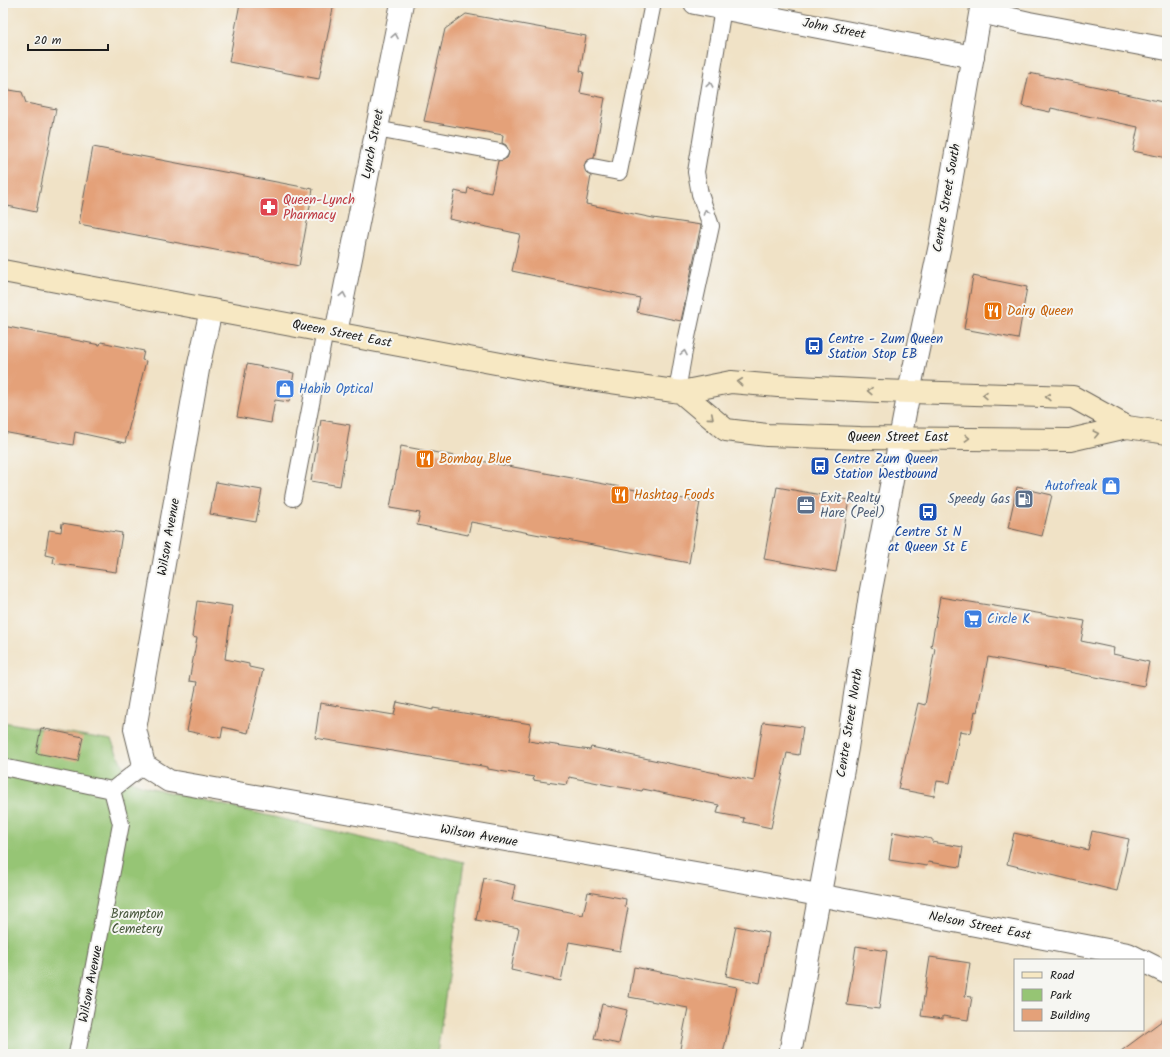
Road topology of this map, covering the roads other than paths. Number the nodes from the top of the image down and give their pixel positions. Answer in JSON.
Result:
{"nodes":[{"id":1,"x":402,"y":3,"type":"edge"},
{"id":2,"x":653,"y":3,"type":"edge"},
{"id":3,"x":695,"y":3,"type":"edge"},
{"id":4,"x":982,"y":7,"type":"edge"},
{"id":5,"x":723,"y":8,"type":"junction"},
{"id":6,"x":1167,"y":49,"type":"edge"},
{"id":7,"x":973,"y":57,"type":"junction"},
{"id":8,"x":376,"y":129,"type":"junction"},
{"id":9,"x":500,"y":152,"type":"dead end"},
{"id":10,"x":593,"y":167,"type":"dead end"},
{"id":11,"x":3,"y":271,"type":"edge"},
{"id":12,"x":211,"y":310,"type":"junction"},
{"id":13,"x":330,"y":332,"type":"junction"},
{"id":14,"x":679,"y":392,"type":"junction"},
{"id":15,"x":909,"y":392,"type":"junction"},
{"id":16,"x":1127,"y":427,"type":"junction"},
{"id":17,"x":1167,"y":433,"type":"edge"},
{"id":18,"x":900,"y":438,"type":"junction"},
{"id":19,"x":293,"y":498,"type":"dead end"},
{"id":20,"x":144,"y":764,"type":"junction"},
{"id":21,"x":3,"y":767,"type":"edge"},
{"id":22,"x":112,"y":790,"type":"junction"},
{"id":23,"x":819,"y":896,"type":"junction"},
{"id":24,"x":1138,"y":959,"type":"edge"},
{"id":25,"x":1144,"y":962,"type":"edge"},
{"id":26,"x":1167,"y":973,"type":"edge"},
{"id":27,"x":77,"y":1054,"type":"edge"},
{"id":28,"x":790,"y":1054,"type":"edge"}],
"edges":[{"from":8,"to":1,"type":"street","name":"Lynch Street","one_way":true},
{"from":2,"to":10,"type":"lane"},
{"from":3,"to":5,"type":"street","name":"John Street"},
{"from":4,"to":6,"type":"street"},
{"from":4,"to":7,"type":"street","name":"Centre Street South"},
{"from":5,"to":7,"type":"street","name":"John Street"},
{"from":14,"to":5,"type":"lane","one_way":true},
{"from":7,"to":15,"type":"street","name":"Centre Street South"},
{"from":8,"to":9,"type":"lane"},
{"from":13,"to":8,"type":"street","name":"Lynch Street","one_way":true},
{"from":11,"to":12,"type":"main road","name":"Queen Street East"},
{"from":12,"to":13,"type":"main road","name":"Queen Street East"},
{"from":12,"to":20,"type":"street","name":"Wilson Avenue"},
{"from":13,"to":14,"type":"main road","name":"Queen Street East"},
{"from":13,"to":19,"type":"lane"},
{"from":15,"to":14,"type":"main road","name":"Queen Street East","one_way":true},
{"from":14,"to":18,"type":"main road","name":"Queen Street East","one_way":true},
{"from":16,"to":15,"type":"main road","name":"Queen Street East","one_way":true},
{"from":15,"to":18,"type":"street","name":"Centre Street North"},
{"from":16,"to":17,"type":"main road","name":"Queen Street East"},
{"from":18,"to":16,"type":"main road","name":"Queen Street East","one_way":true},
{"from":18,"to":23,"type":"street","name":"Centre Street North"},
{"from":20,"to":22,"type":"lane"},
{"from":20,"to":23,"type":"street","name":"Wilson Avenue"},
{"from":21,"to":22,"type":"lane"},
{"from":22,"to":27,"type":"lane","name":"Wilson Avenue"},
{"from":23,"to":24,"type":"street","name":"Nelson Street East"},
{"from":23,"to":28,"type":"street","name":"Centre Street North"},
{"from":25,"to":26,"type":"street","name":"Nelson Street East"}]}
